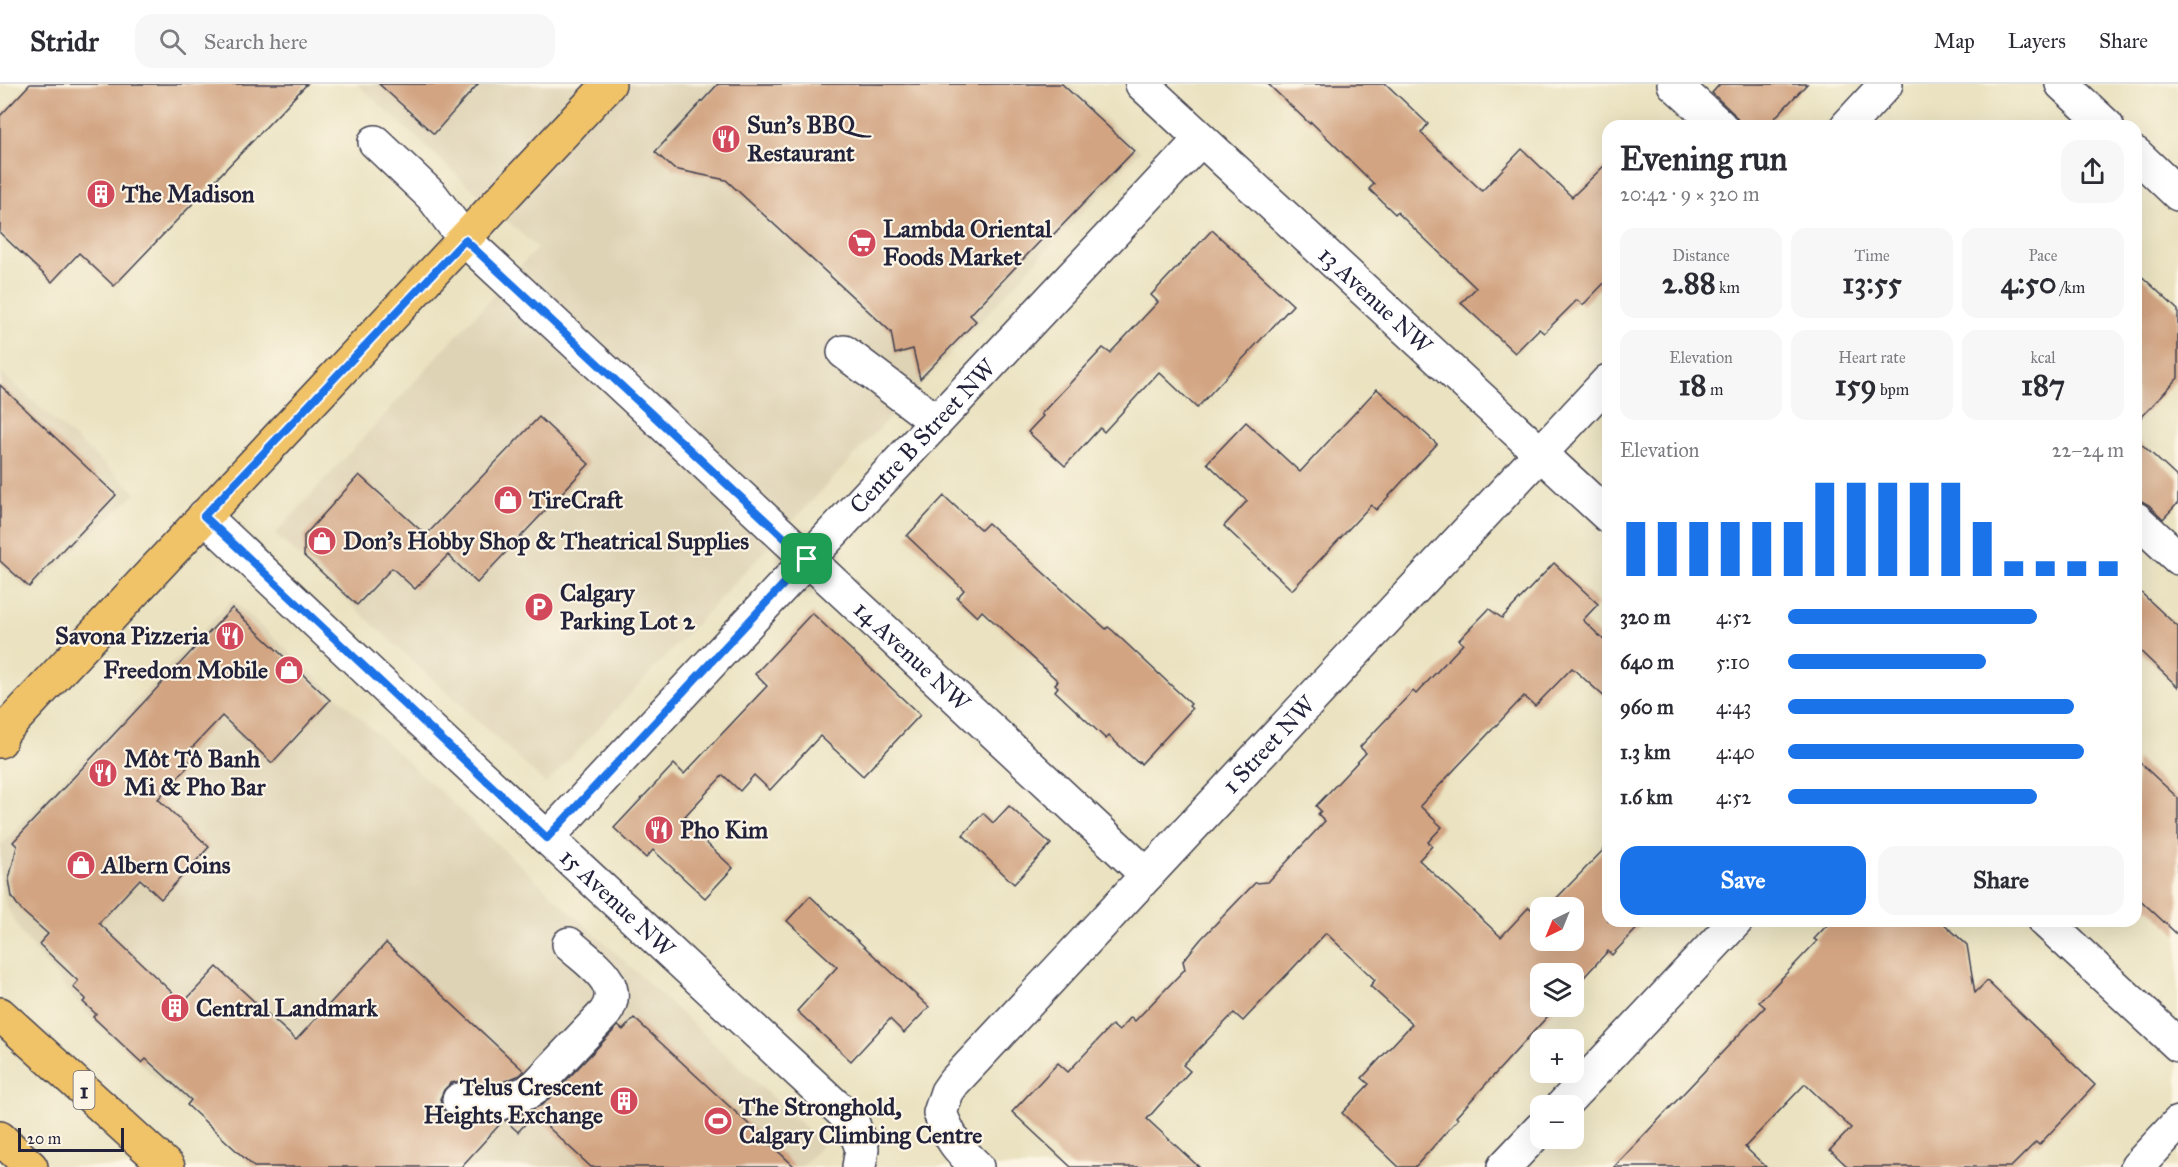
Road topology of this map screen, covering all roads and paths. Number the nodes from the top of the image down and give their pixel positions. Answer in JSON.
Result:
{"nodes":[{"id":1,"x":609,"y":84,"type":"edge"},
{"id":2,"x":1142,"y":84,"type":"edge"},
{"id":3,"x":1674,"y":84,"type":"edge"},
{"id":4,"x":1886,"y":84,"type":"edge"},
{"id":5,"x":2062,"y":84,"type":"edge"},
{"id":6,"x":1713,"y":120,"type":"edge"},
{"id":7,"x":1853,"y":120,"type":"edge"},
{"id":8,"x":2101,"y":120,"type":"edge"},
{"id":9,"x":1201,"y":138,"type":"junction"},
{"id":10,"x":375,"y":142,"type":"dead end"},
{"id":11,"x":2142,"y":160,"type":"edge"},
{"id":12,"x":2178,"y":194,"type":"edge"},
{"id":13,"x":465,"y":240,"type":"junction"},
{"id":14,"x":844,"y":352,"type":"dead end"},
{"id":15,"x":1602,"y":387,"type":"edge"},
{"id":16,"x":936,"y":421,"type":"junction"},
{"id":17,"x":1540,"y":453,"type":"junction"},
{"id":18,"x":1602,"y":510,"type":"edge"},
{"id":19,"x":204,"y":516,"type":"junction"},
{"id":20,"x":2142,"y":525,"type":"edge"},
{"id":21,"x":2178,"y":558,"type":"edge"},
{"id":22,"x":807,"y":559,"type":"junction"},
{"id":23,"x":1,"y":735,"type":"edge"},
{"id":24,"x":547,"y":838,"type":"junction"},
{"id":25,"x":1147,"y":875,"type":"junction"},
{"id":26,"x":1730,"y":927,"type":"edge"},
{"id":27,"x":2051,"y":927,"type":"edge"},
{"id":28,"x":569,"y":944,"type":"dead end"},
{"id":29,"x":0,"y":1014,"type":"edge"},
{"id":30,"x":2178,"y":1045,"type":"edge"},
{"id":31,"x":1572,"y":1095,"type":"edge"},
{"id":32,"x":459,"y":1100,"type":"dead end"},
{"id":33,"x":2178,"y":1123,"type":"edge"},
{"id":34,"x":0,"y":1138,"type":"edge"},
{"id":35,"x":1530,"y":1140,"type":"edge"},
{"id":36,"x":861,"y":1158,"type":"edge"},
{"id":37,"x":31,"y":1167,"type":"edge"},
{"id":38,"x":168,"y":1167,"type":"edge"},
{"id":39,"x":977,"y":1167,"type":"edge"},
{"id":40,"x":1504,"y":1167,"type":"edge"},
{"id":41,"x":2137,"y":1167,"type":"edge"}],
"edges":[{"from":1,"to":13,"type":"main road"},
{"from":2,"to":9,"type":"street","name":"13 Avenue NW"},
{"from":3,"to":6,"type":"street"},
{"from":4,"to":7,"type":"street"},
{"from":5,"to":8,"type":"street"},
{"from":9,"to":16,"type":"street","name":"Centre B Street NW"},
{"from":9,"to":17,"type":"street","name":"13 Avenue NW"},
{"from":10,"to":13,"type":"street","name":"14 Avenue NW"},
{"from":11,"to":12,"type":"street"},
{"from":13,"to":19,"type":"main road"},
{"from":13,"to":22,"type":"street","name":"14 Avenue NW"},
{"from":14,"to":16,"type":"street"},
{"from":15,"to":17,"type":"street","name":"1 Street NW"},
{"from":16,"to":22,"type":"street","name":"Centre B Street NW"},
{"from":17,"to":18,"type":"street","name":"13 Avenue NW"},
{"from":17,"to":25,"type":"street","name":"1 Street NW"},
{"from":19,"to":23,"type":"main road"},
{"from":19,"to":24,"type":"street","name":"15 Avenue NW"},
{"from":20,"to":21,"type":"street"},
{"from":22,"to":24,"type":"street","name":"Centre B Street NW"},
{"from":22,"to":25,"type":"street","name":"14 Avenue NW"},
{"from":24,"to":36,"type":"street","name":"15 Avenue NW"},
{"from":25,"to":39,"type":"street","name":"1 Street NW"},
{"from":26,"to":31,"type":"street"},
{"from":27,"to":30,"type":"street"},
{"from":28,"to":32,"type":"street"},
{"from":29,"to":38,"type":"main road","number":"1"},
{"from":33,"to":41,"type":"street"},
{"from":34,"to":37,"type":"main road"},
{"from":35,"to":40,"type":"street"}]}
